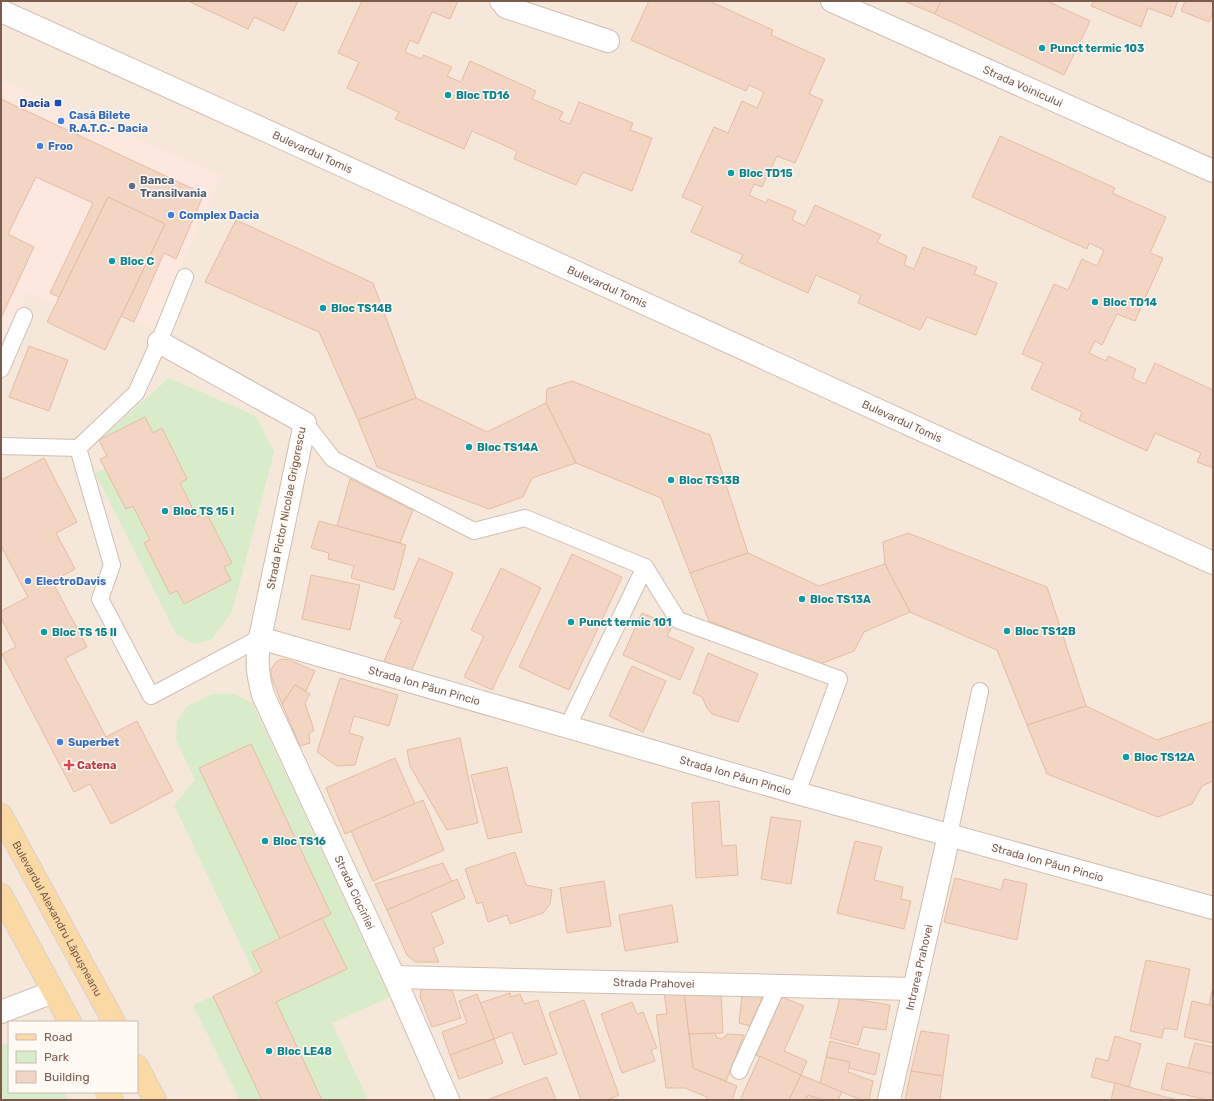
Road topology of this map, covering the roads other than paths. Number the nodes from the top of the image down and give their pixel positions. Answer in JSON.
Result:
{"nodes":[{"id":1,"x":501,"y":1,"type":"edge"},
{"id":2,"x":832,"y":1,"type":"edge"},
{"id":3,"x":866,"y":8,"type":"edge"},
{"id":4,"x":1,"y":11,"type":"edge"},
{"id":5,"x":608,"y":41,"type":"dead end"},
{"id":6,"x":1213,"y":171,"type":"edge"},
{"id":7,"x":184,"y":276,"type":"dead end"},
{"id":8,"x":24,"y":316,"type":"dead end"},
{"id":9,"x":159,"y":342,"type":"junction"},
{"id":10,"x":1,"y":368,"type":"edge"},
{"id":11,"x":305,"y":422,"type":"junction"},
{"id":12,"x":1,"y":446,"type":"edge"},
{"id":13,"x":78,"y":448,"type":"junction"},
{"id":14,"x":1213,"y":563,"type":"edge"},
{"id":15,"x":645,"y":567,"type":"junction"},
{"id":16,"x":260,"y":638,"type":"junction"},
{"id":17,"x":980,"y":691,"type":"dead end"},
{"id":18,"x":568,"y":726,"type":"junction"},
{"id":19,"x":797,"y":793,"type":"junction"},
{"id":20,"x":1,"y":815,"type":"edge"},
{"id":21,"x":949,"y":835,"type":"junction"},
{"id":22,"x":1,"y":895,"type":"edge"},
{"id":23,"x":1213,"y":908,"type":"edge"},
{"id":24,"x":394,"y":977,"type":"junction"},
{"id":25,"x":778,"y":985,"type":"junction"},
{"id":26,"x":914,"y":988,"type":"junction"},
{"id":27,"x":53,"y":992,"type":"junction"},
{"id":28,"x":1,"y":1012,"type":"edge"},
{"id":29,"x":69,"y":1021,"type":"edge"},
{"id":30,"x":113,"y":1021,"type":"edge"},
{"id":31,"x":138,"y":1068,"type":"edge"},
{"id":32,"x":739,"y":1070,"type":"dead end"},
{"id":33,"x":155,"y":1100,"type":"edge"},
{"id":34,"x":448,"y":1100,"type":"edge"},
{"id":35,"x":889,"y":1100,"type":"edge"}],
"edges":[{"from":1,"to":5,"type":"street"},
{"from":2,"to":3,"type":"street","name":"Strada Voinicului"},
{"from":3,"to":6,"type":"street","name":"Strada Voinicului"},
{"from":4,"to":14,"type":"street","name":"Bulevardul Tomis"},
{"from":7,"to":9,"type":"lane"},
{"from":8,"to":10,"type":"lane"},
{"from":9,"to":11,"type":"street","name":"Strada Pictor Nicolae Grigorescu"},
{"from":9,"to":13,"type":"lane"},
{"from":11,"to":15,"type":"lane"},
{"from":11,"to":16,"type":"street","name":"Strada Pictor Nicolae Grigorescu"},
{"from":12,"to":13,"type":"lane"},
{"from":13,"to":16,"type":"lane"},
{"from":15,"to":18,"type":"lane"},
{"from":15,"to":19,"type":"lane"},
{"from":16,"to":18,"type":"street","name":"Strada Ion Păun Pincio"},
{"from":16,"to":24,"type":"street","name":"Strada Ciocîrliei"},
{"from":17,"to":21,"type":"lane"},
{"from":18,"to":19,"type":"street","name":"Strada Ion Păun Pincio"},
{"from":19,"to":21,"type":"street","name":"Strada Ion Păun Pincio"},
{"from":20,"to":30,"type":"main road","name":"Bulevardul Alexandru Lăpușneanu"},
{"from":21,"to":23,"type":"street","name":"Strada Ion Păun Pincio"},
{"from":21,"to":26,"type":"street","name":"Intrarea Prahovei"},
{"from":22,"to":27,"type":"main road"},
{"from":24,"to":25,"type":"street","name":"Strada Prahovei"},
{"from":24,"to":34,"type":"street","name":"Strada Ciocîrliei"},
{"from":25,"to":26,"type":"street","name":"Strada Prahovei"},
{"from":25,"to":32,"type":"lane"},
{"from":26,"to":35,"type":"street","name":"Intrarea Prahovei"},
{"from":27,"to":28,"type":"street"},
{"from":27,"to":29,"type":"main road"},
{"from":31,"to":33,"type":"main road"}]}
